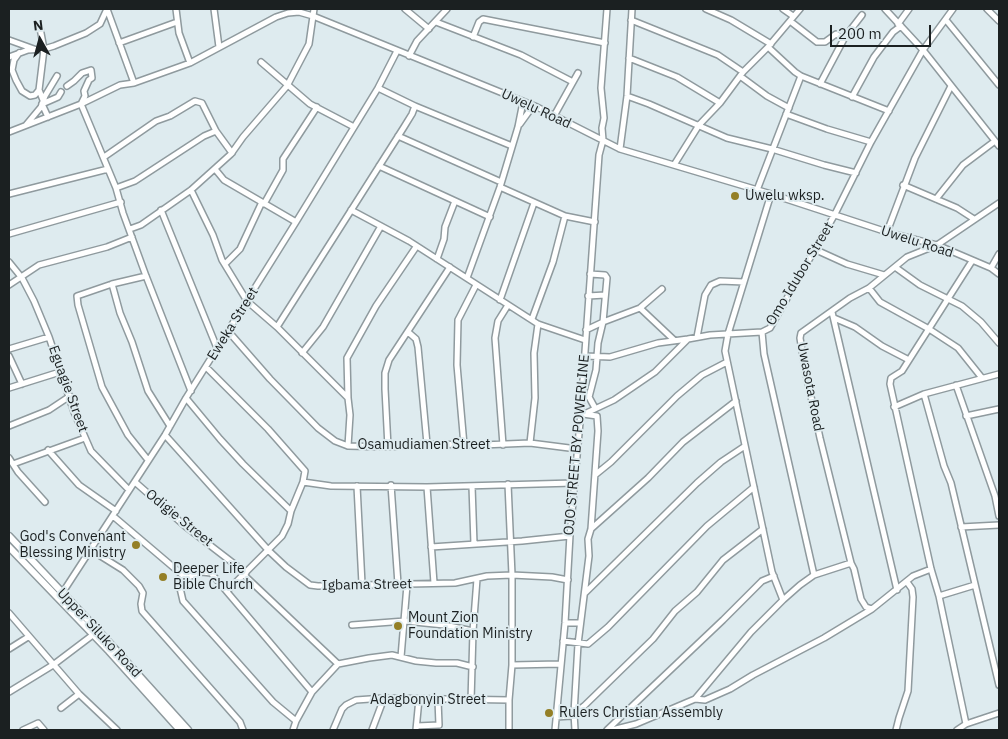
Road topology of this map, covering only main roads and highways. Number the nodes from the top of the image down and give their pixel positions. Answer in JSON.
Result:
{"nodes":[{"id":1,"x":9,"y":536,"type":"edge"},
{"id":2,"x":9,"y":547,"type":"edge"},
{"id":3,"x":60,"y":596,"type":"junction"},
{"id":4,"x":180,"y":730,"type":"edge"},
{"id":5,"x":188,"y":730,"type":"edge"}],
"edges":[{"from":1,"to":3,"type":"main road","name":"Upper Siluko Road"},
{"from":2,"to":3,"type":"main road","name":"Upper Siluko Road"},
{"from":3,"to":4,"type":"main road","name":"Upper Siluko Road"},
{"from":3,"to":5,"type":"main road","name":"Upper Siluko Road"}]}
